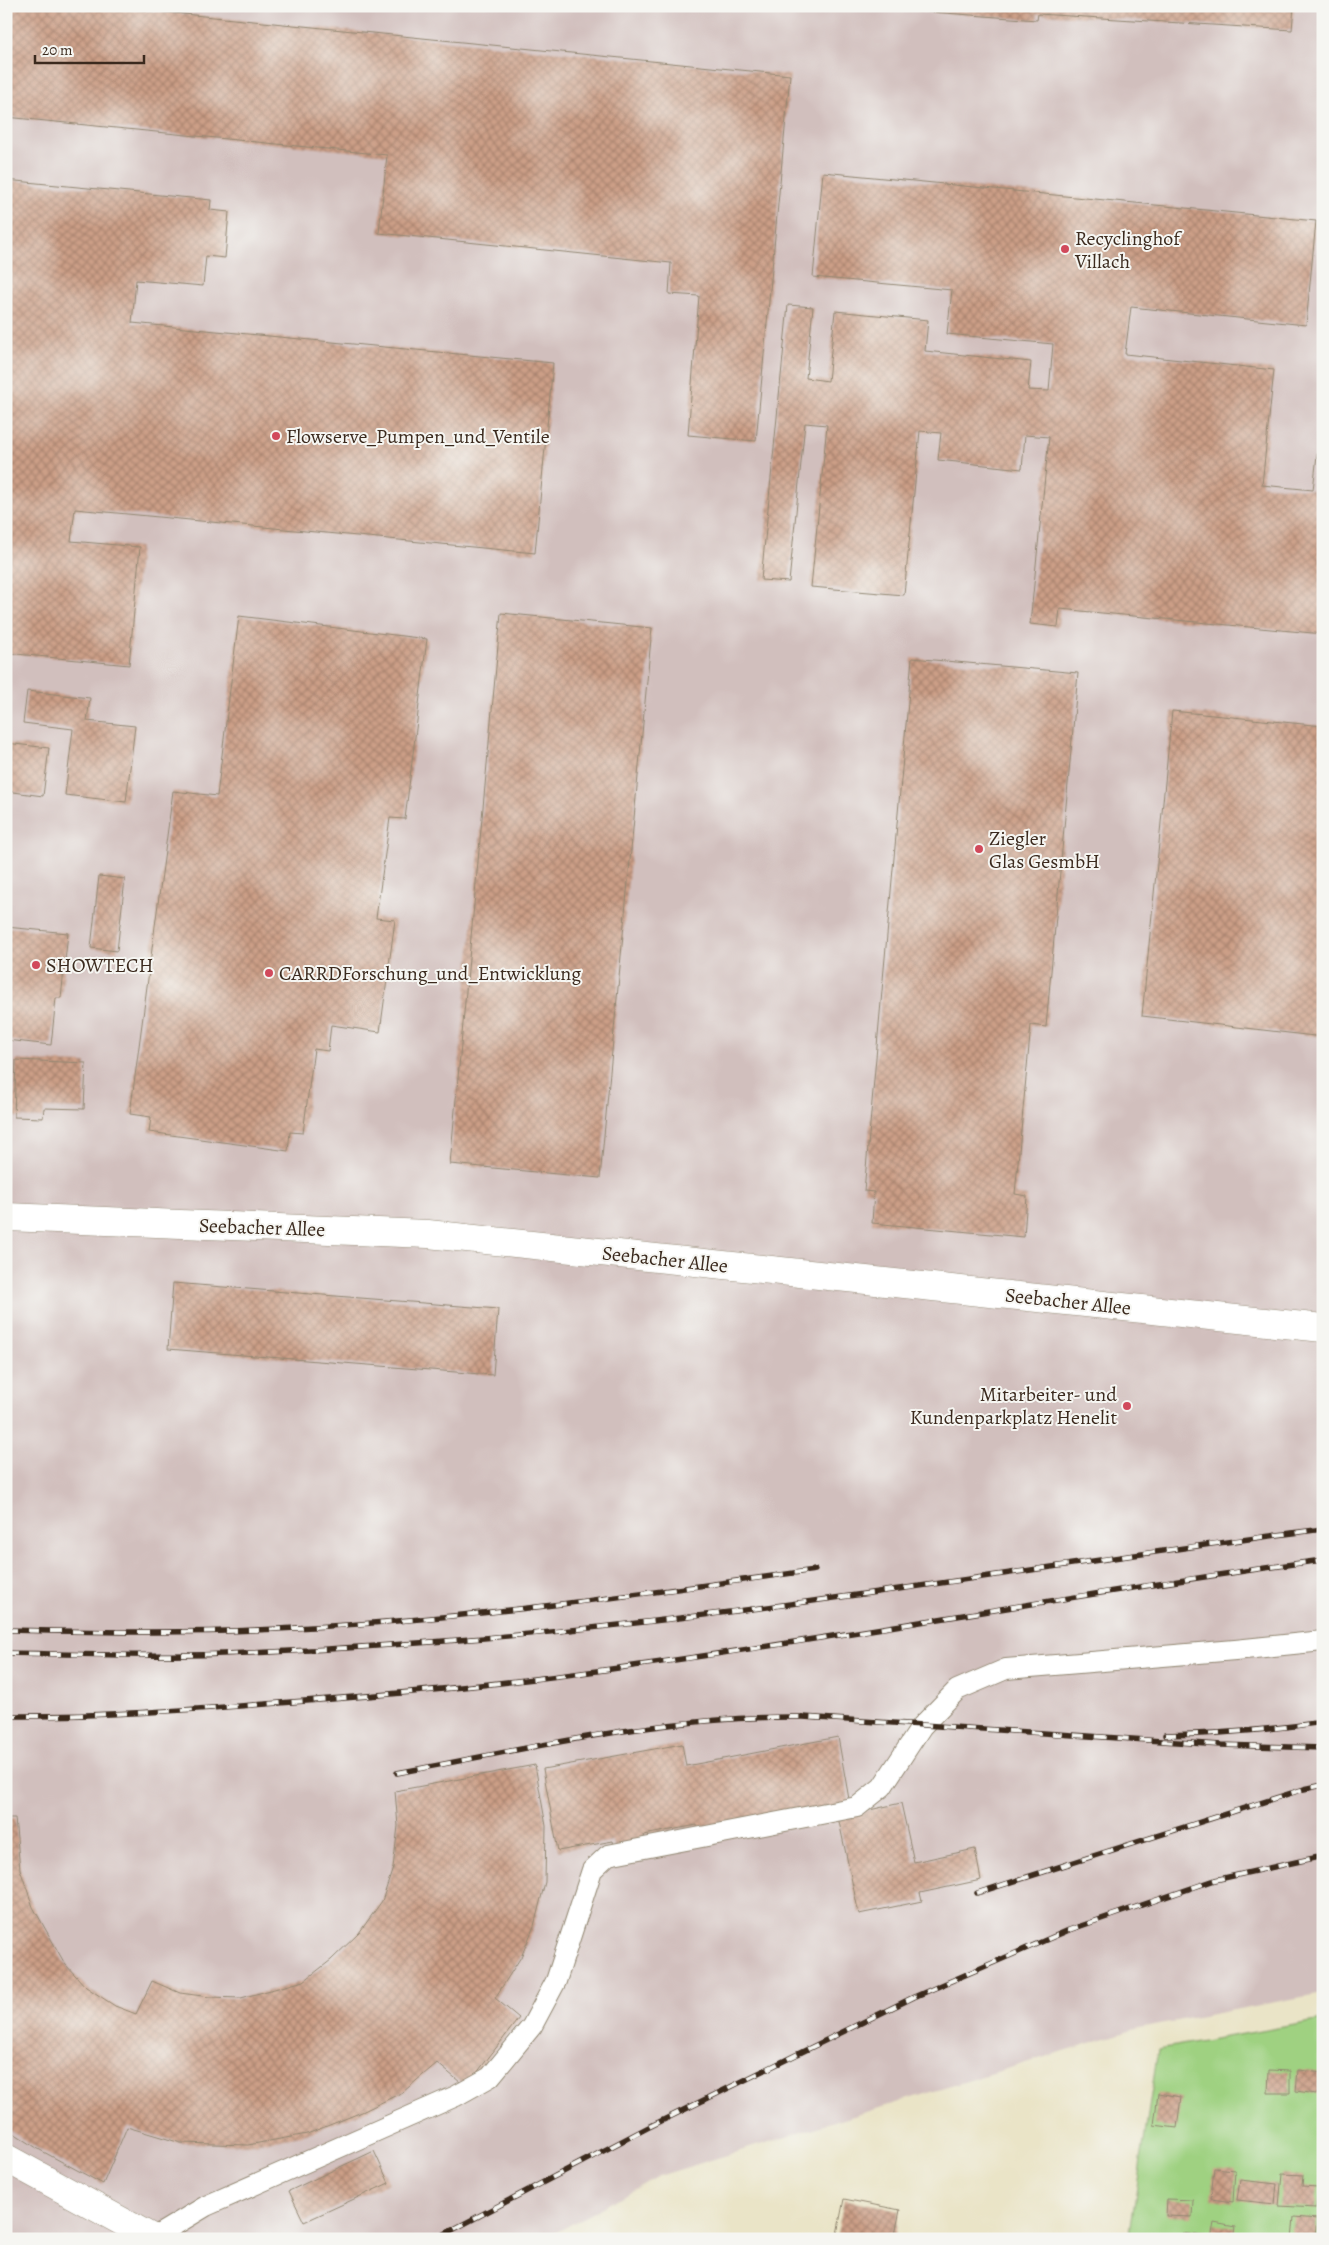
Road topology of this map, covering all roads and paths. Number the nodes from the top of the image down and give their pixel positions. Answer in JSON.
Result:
{"nodes":[{"id":1,"x":6,"y":1217,"type":"edge"},
{"id":2,"x":1323,"y":1328,"type":"edge"},
{"id":3,"x":1323,"y":1641,"type":"edge"},
{"id":4,"x":6,"y":2158,"type":"edge"},
{"id":5,"x":154,"y":2238,"type":"edge"}],
"edges":[{"from":1,"to":2,"type":"street","name":"Seebacher Allee"},
{"from":3,"to":5,"type":"lane"},
{"from":4,"to":5,"type":"street"}]}
